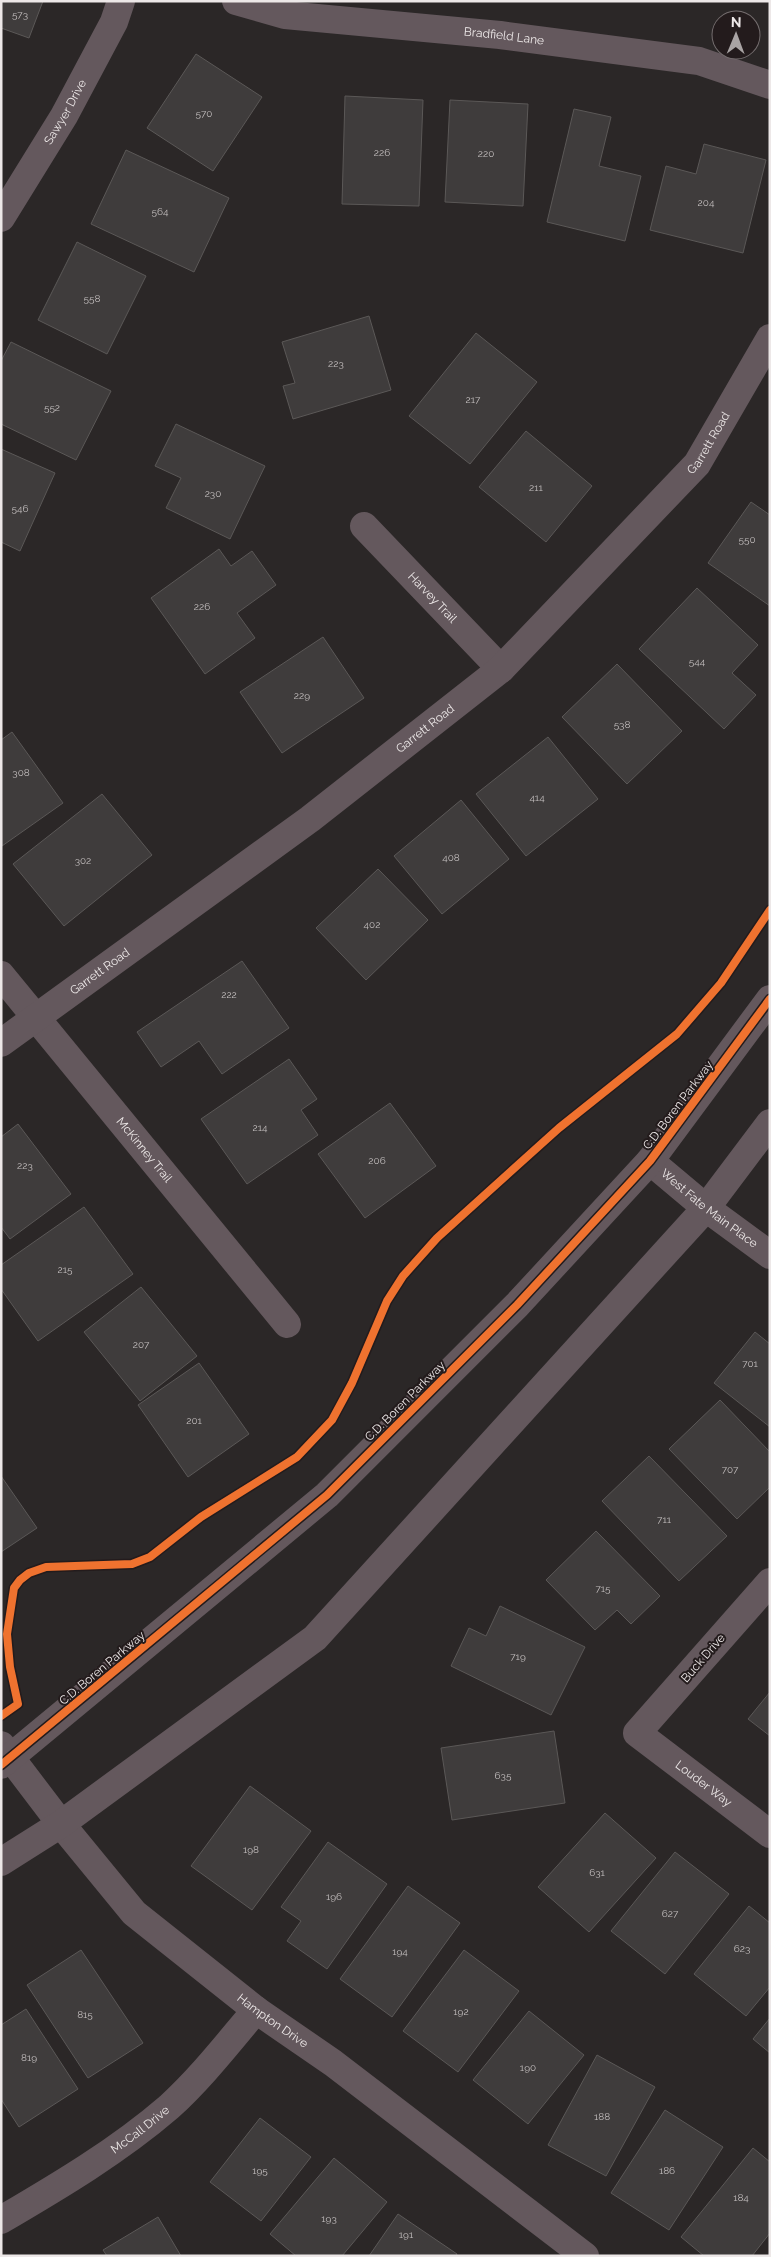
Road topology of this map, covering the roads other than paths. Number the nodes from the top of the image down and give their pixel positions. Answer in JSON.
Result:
{"nodes":[{"id":1,"x":121,"y":1,"type":"edge"},
{"id":2,"x":236,"y":1,"type":"edge"},
{"id":3,"x":770,"y":85,"type":"edge"},
{"id":4,"x":1,"y":218,"type":"edge"},
{"id":5,"x":770,"y":338,"type":"edge"},
{"id":6,"x":364,"y":526,"type":"dead end"},
{"id":7,"x":501,"y":668,"type":"junction"},
{"id":8,"x":1,"y":975,"type":"edge"},
{"id":9,"x":770,"y":999,"type":"edge"},
{"id":10,"x":35,"y":1016,"type":"junction"},
{"id":11,"x":1,"y":1043,"type":"edge"},
{"id":12,"x":770,"y":1123,"type":"edge"},
{"id":13,"x":650,"y":1161,"type":"junction"},
{"id":14,"x":706,"y":1208,"type":"junction"},
{"id":15,"x":770,"y":1256,"type":"edge"},
{"id":16,"x":287,"y":1324,"type":"dead end"},
{"id":17,"x":770,"y":1582,"type":"edge"},
{"id":18,"x":637,"y":1733,"type":"joint"},
{"id":19,"x":5,"y":1756,"type":"edge"},
{"id":20,"x":61,"y":1824,"type":"junction"},
{"id":21,"x":770,"y":1834,"type":"edge"},
{"id":22,"x":1,"y":1862,"type":"edge"},
{"id":23,"x":256,"y":2010,"type":"junction"},
{"id":24,"x":1,"y":2220,"type":"edge"},
{"id":25,"x":585,"y":2256,"type":"edge"}],
"edges":[{"from":1,"to":4,"type":"street","name":"Sawyer Drive"},
{"from":2,"to":3,"type":"street","name":"Bradfield Lane"},
{"from":5,"to":7,"type":"street","name":"Garrett Road"},
{"from":6,"to":7,"type":"street","name":"Harvey Trail"},
{"from":7,"to":10,"type":"street","name":"Garrett Road"},
{"from":8,"to":10,"type":"street","name":"McKinney Trail"},
{"from":9,"to":13,"type":"street","name":"C.D. Boren Parkway"},
{"from":10,"to":11,"type":"street","name":"Garrett Road"},
{"from":10,"to":16,"type":"street","name":"McKinney Trail"},
{"from":12,"to":14,"type":"street"},
{"from":13,"to":14,"type":"street","name":"West Fate Main Place"},
{"from":13,"to":19,"type":"street","name":"C.D. Boren Parkway"},
{"from":14,"to":15,"type":"street","name":"West Fate Main Place"},
{"from":14,"to":20,"type":"street"},
{"from":17,"to":18,"type":"street","name":"Buck Drive"},
{"from":18,"to":21,"type":"street","name":"Louder Way"},
{"from":19,"to":20,"type":"street","name":"Hampton Drive"},
{"from":20,"to":22,"type":"street"},
{"from":20,"to":23,"type":"street","name":"Hampton Drive"},
{"from":23,"to":24,"type":"street","name":"McCall Drive"},
{"from":23,"to":25,"type":"street","name":"Hampton Drive"}]}
